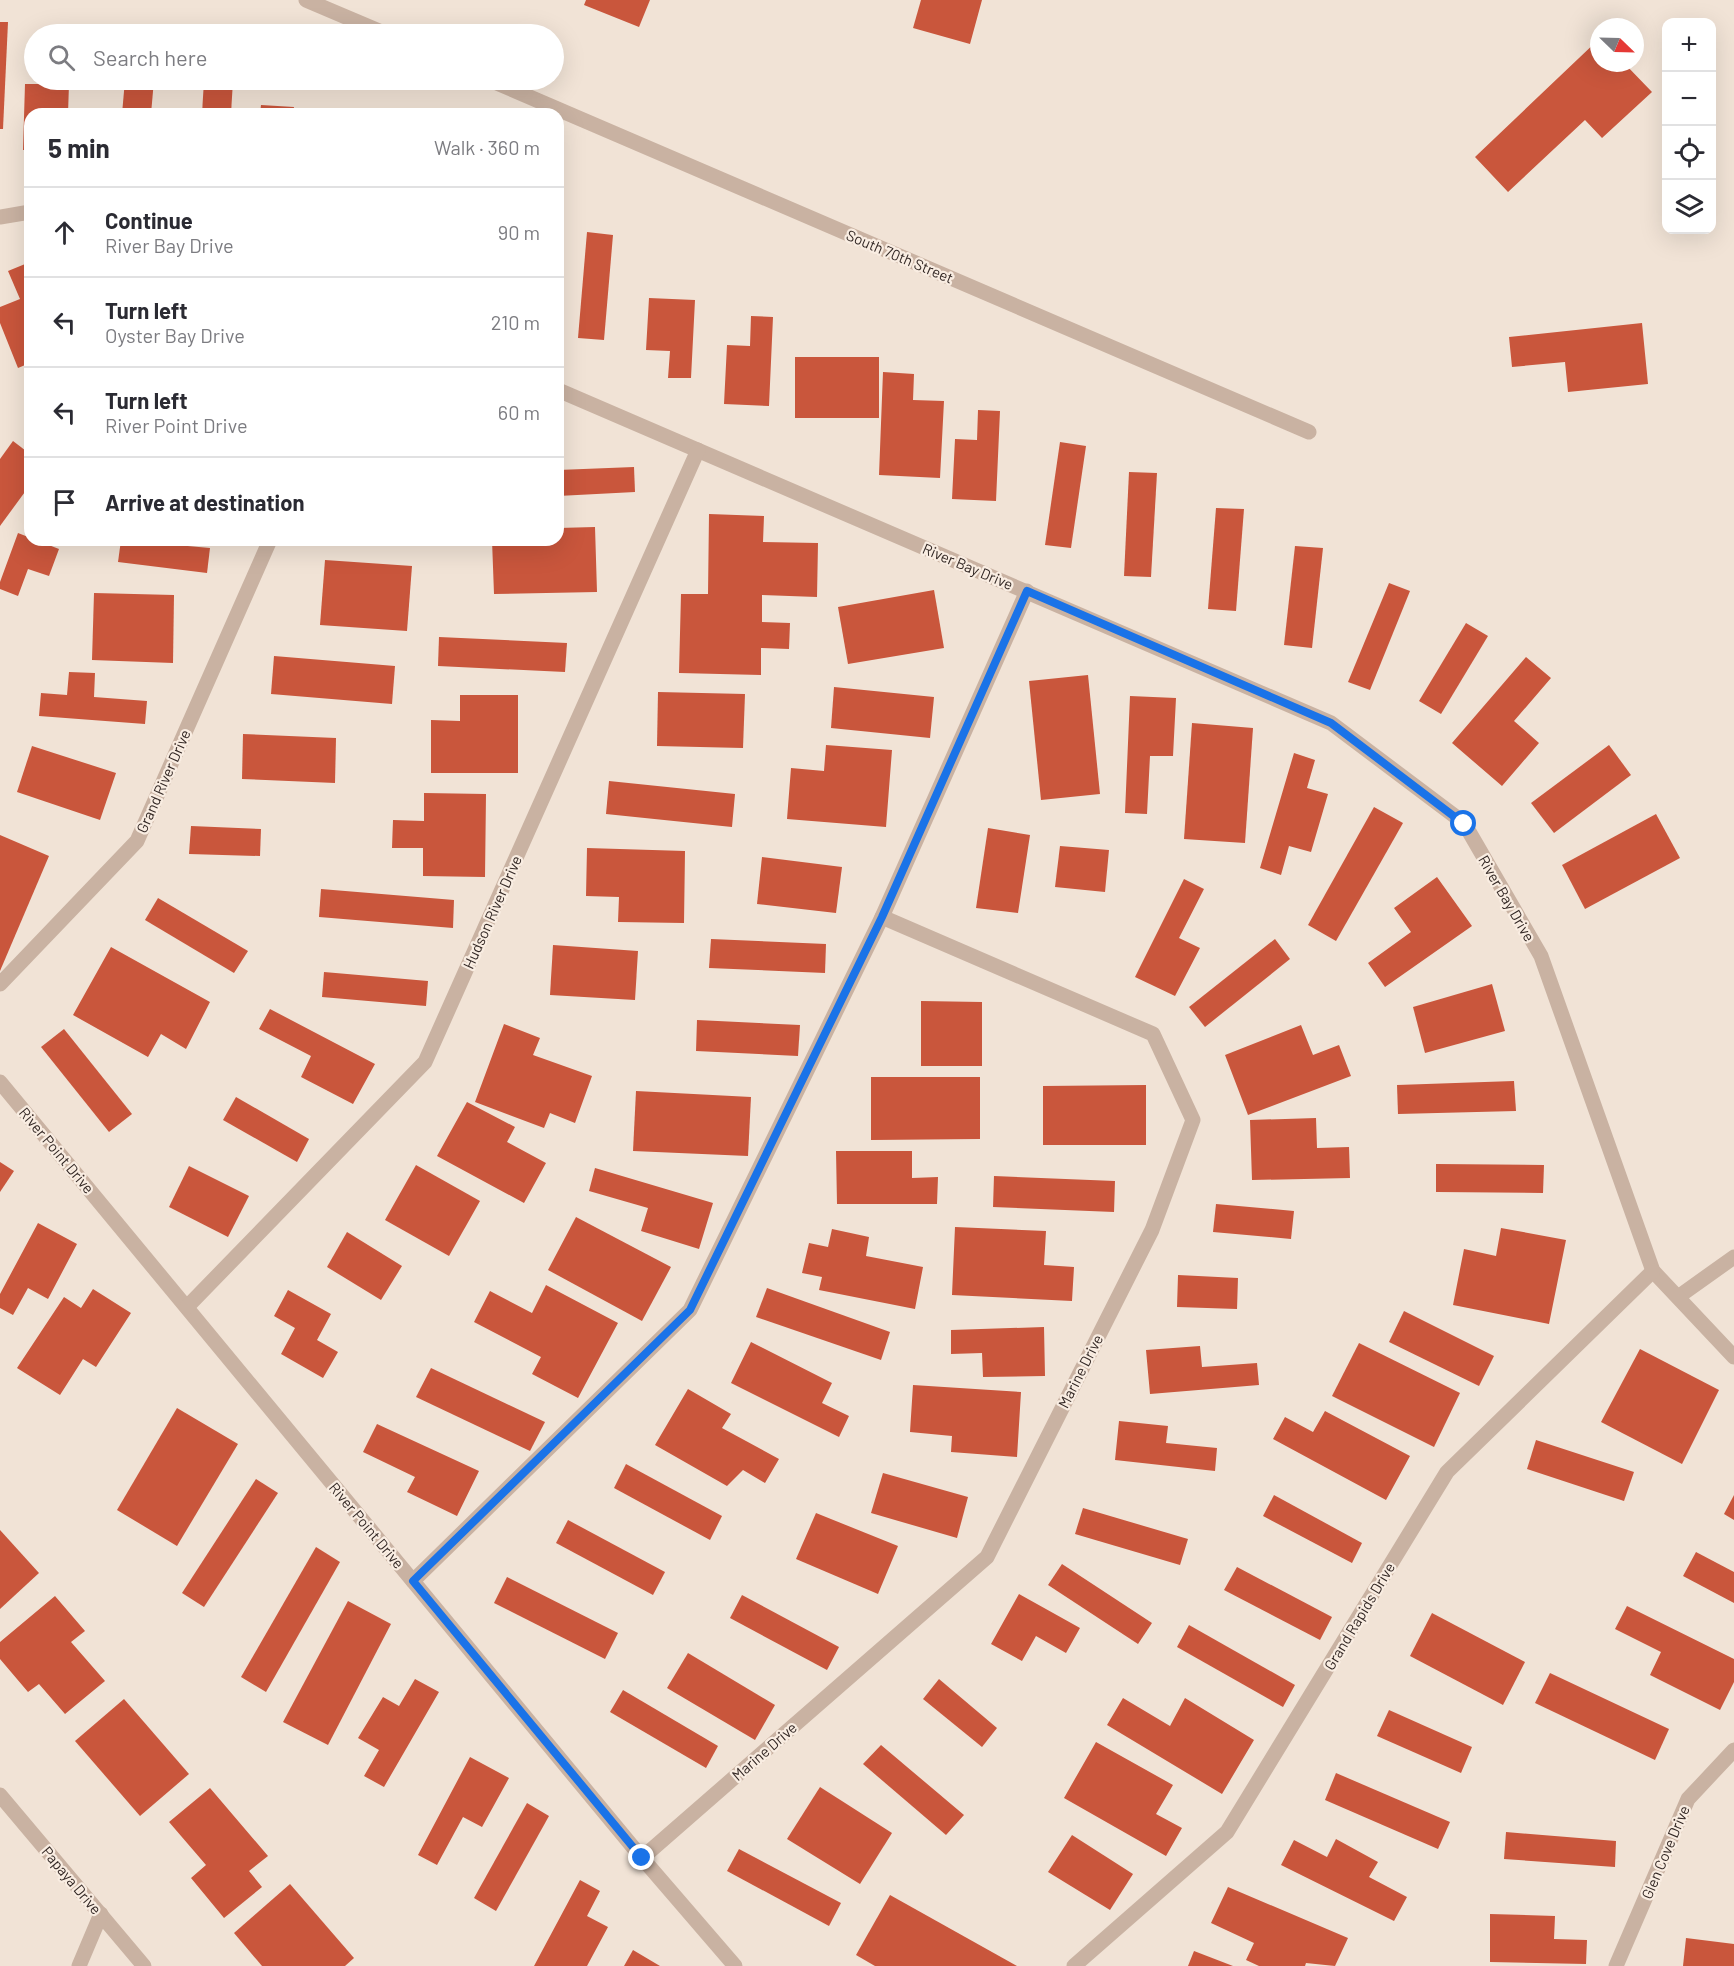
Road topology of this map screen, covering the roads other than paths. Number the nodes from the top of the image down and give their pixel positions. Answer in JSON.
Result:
{"nodes":[{"id":1,"x":306,"y":0,"type":"edge"},
{"id":2,"x":362,"y":24,"type":"edge"},
{"id":3,"x":513,"y":90,"type":"edge"},
{"id":4,"x":555,"y":108,"type":"edge"},
{"id":5,"x":564,"y":112,"type":"edge"},
{"id":6,"x":24,"y":213,"type":"edge"},
{"id":7,"x":0,"y":217,"type":"edge"},
{"id":8,"x":564,"y":393,"type":"edge"},
{"id":9,"x":1309,"y":432,"type":"dead end"},
{"id":10,"x":698,"y":450,"type":"junction"},
{"id":11,"x":267,"y":546,"type":"edge"},
{"id":12,"x":1027,"y":591,"type":"junction"},
{"id":13,"x":882,"y":917,"type":"junction"},
{"id":14,"x":0,"y":984,"type":"edge"},
{"id":15,"x":0,"y":1082,"type":"edge"},
{"id":16,"x":1734,"y":1257,"type":"edge"},
{"id":17,"x":1653,"y":1271,"type":"junction"},
{"id":18,"x":1678,"y":1297,"type":"junction"},
{"id":19,"x":187,"y":1307,"type":"junction"},
{"id":20,"x":1734,"y":1357,"type":"edge"},
{"id":21,"x":413,"y":1581,"type":"junction"},
{"id":22,"x":1734,"y":1750,"type":"edge"},
{"id":23,"x":0,"y":1795,"type":"edge"},
{"id":24,"x":642,"y":1858,"type":"junction"},
{"id":25,"x":101,"y":1914,"type":"junction"},
{"id":26,"x":79,"y":1966,"type":"edge"},
{"id":27,"x":144,"y":1966,"type":"edge"},
{"id":28,"x":735,"y":1966,"type":"edge"},
{"id":29,"x":1074,"y":1966,"type":"edge"},
{"id":30,"x":1616,"y":1966,"type":"edge"}],
"edges":[{"from":1,"to":2,"type":"street"},
{"from":3,"to":4,"type":"street","name":"South 70th Street"},
{"from":5,"to":9,"type":"street","name":"South 70th Street"},
{"from":6,"to":7,"type":"street"},
{"from":8,"to":10,"type":"street","name":"River Bay Drive"},
{"from":10,"to":12,"type":"street","name":"River Bay Drive"},
{"from":10,"to":19,"type":"street","name":"Hudson River Drive"},
{"from":11,"to":14,"type":"street","name":"Grand River Drive"},
{"from":12,"to":13,"type":"street"},
{"from":12,"to":17,"type":"street","name":"River Bay Drive"},
{"from":13,"to":21,"type":"street"},
{"from":13,"to":24,"type":"street","name":"Marine Drive"},
{"from":15,"to":19,"type":"street","name":"River Point Drive"},
{"from":16,"to":18,"type":"street"},
{"from":17,"to":18,"type":"street","name":"River Bay Drive"},
{"from":17,"to":29,"type":"street","name":"Grand Rapids Drive"},
{"from":18,"to":20,"type":"street","name":"River Bay Drive"},
{"from":19,"to":21,"type":"street","name":"River Point Drive"},
{"from":21,"to":24,"type":"street","name":"River Point Drive"},
{"from":22,"to":30,"type":"street","name":"Glen Cove Drive"},
{"from":23,"to":25,"type":"street","name":"Papaya Drive"},
{"from":24,"to":28,"type":"street","name":"River Point Drive"},
{"from":25,"to":26,"type":"street"},
{"from":25,"to":27,"type":"street","name":"Papaya Drive"}]}
